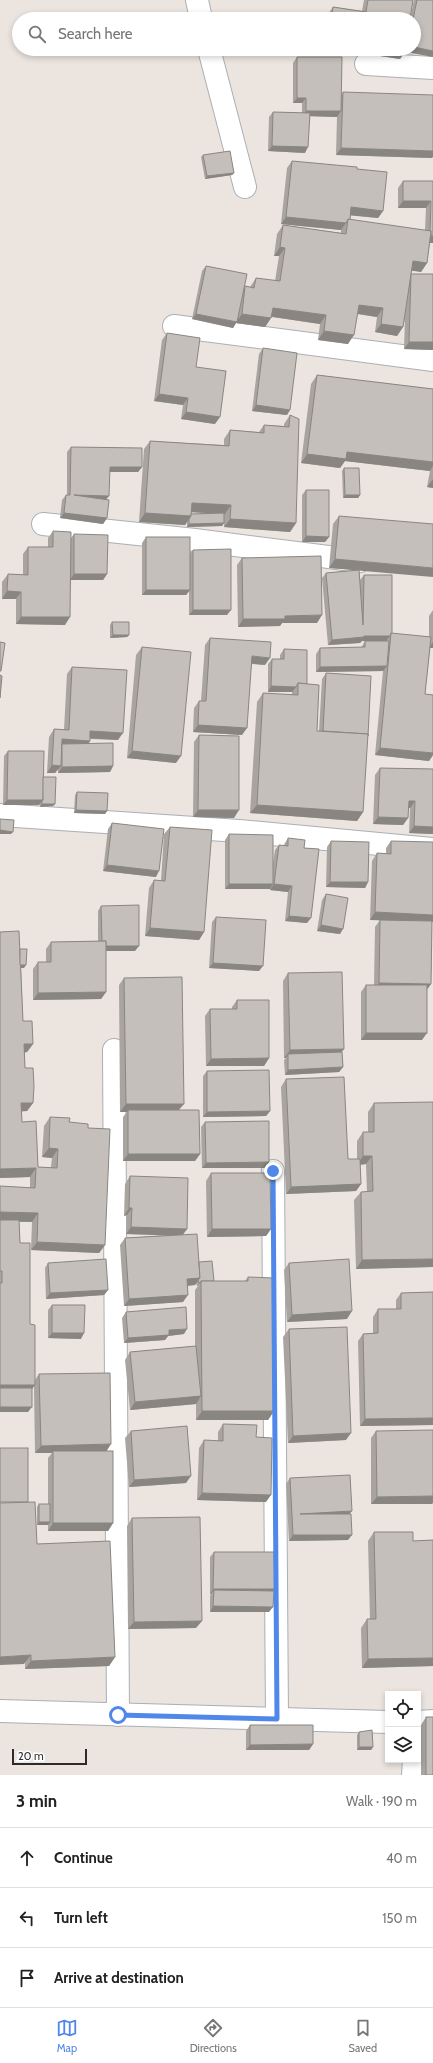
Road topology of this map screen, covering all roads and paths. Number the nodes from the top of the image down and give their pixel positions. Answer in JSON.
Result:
{"nodes":[{"id":1,"x":197,"y":0,"type":"edge"},
{"id":2,"x":200,"y":12,"type":"edge"},
{"id":3,"x":211,"y":56,"type":"edge"},
{"id":4,"x":366,"y":64,"type":"dead end"},
{"id":5,"x":433,"y":68,"type":"edge"},
{"id":6,"x":245,"y":187,"type":"dead end"},
{"id":7,"x":174,"y":326,"type":"dead end"},
{"id":8,"x":433,"y":360,"type":"edge"},
{"id":9,"x":43,"y":524,"type":"dead end"},
{"id":10,"x":379,"y":564,"type":"edge"},
{"id":11,"x":0,"y":815,"type":"edge"},
{"id":12,"x":433,"y":849,"type":"edge"},
{"id":13,"x":114,"y":1050,"type":"dead end"},
{"id":14,"x":273,"y":1171,"type":"dead end"},
{"id":15,"x":0,"y":1711,"type":"edge"},
{"id":16,"x":118,"y":1715,"type":"junction"},
{"id":17,"x":277,"y":1719,"type":"junction"},
{"id":18,"x":433,"y":1721,"type":"edge"},
{"id":19,"x":385,"y":1722,"type":"edge"},
{"id":20,"x":421,"y":1722,"type":"edge"},
{"id":21,"x":414,"y":1763,"type":"edge"},
{"id":22,"x":413,"y":1775,"type":"edge"}],
"edges":[{"from":1,"to":2,"type":"street"},
{"from":3,"to":6,"type":"street"},
{"from":4,"to":5,"type":"street"},
{"from":7,"to":8,"type":"street"},
{"from":9,"to":10,"type":"street"},
{"from":11,"to":12,"type":"street"},
{"from":13,"to":16,"type":"street"},
{"from":14,"to":17,"type":"street"},
{"from":15,"to":16,"type":"street"},
{"from":16,"to":17,"type":"street"},
{"from":17,"to":19,"type":"street"},
{"from":18,"to":20,"type":"street"},
{"from":21,"to":22,"type":"street"}]}
